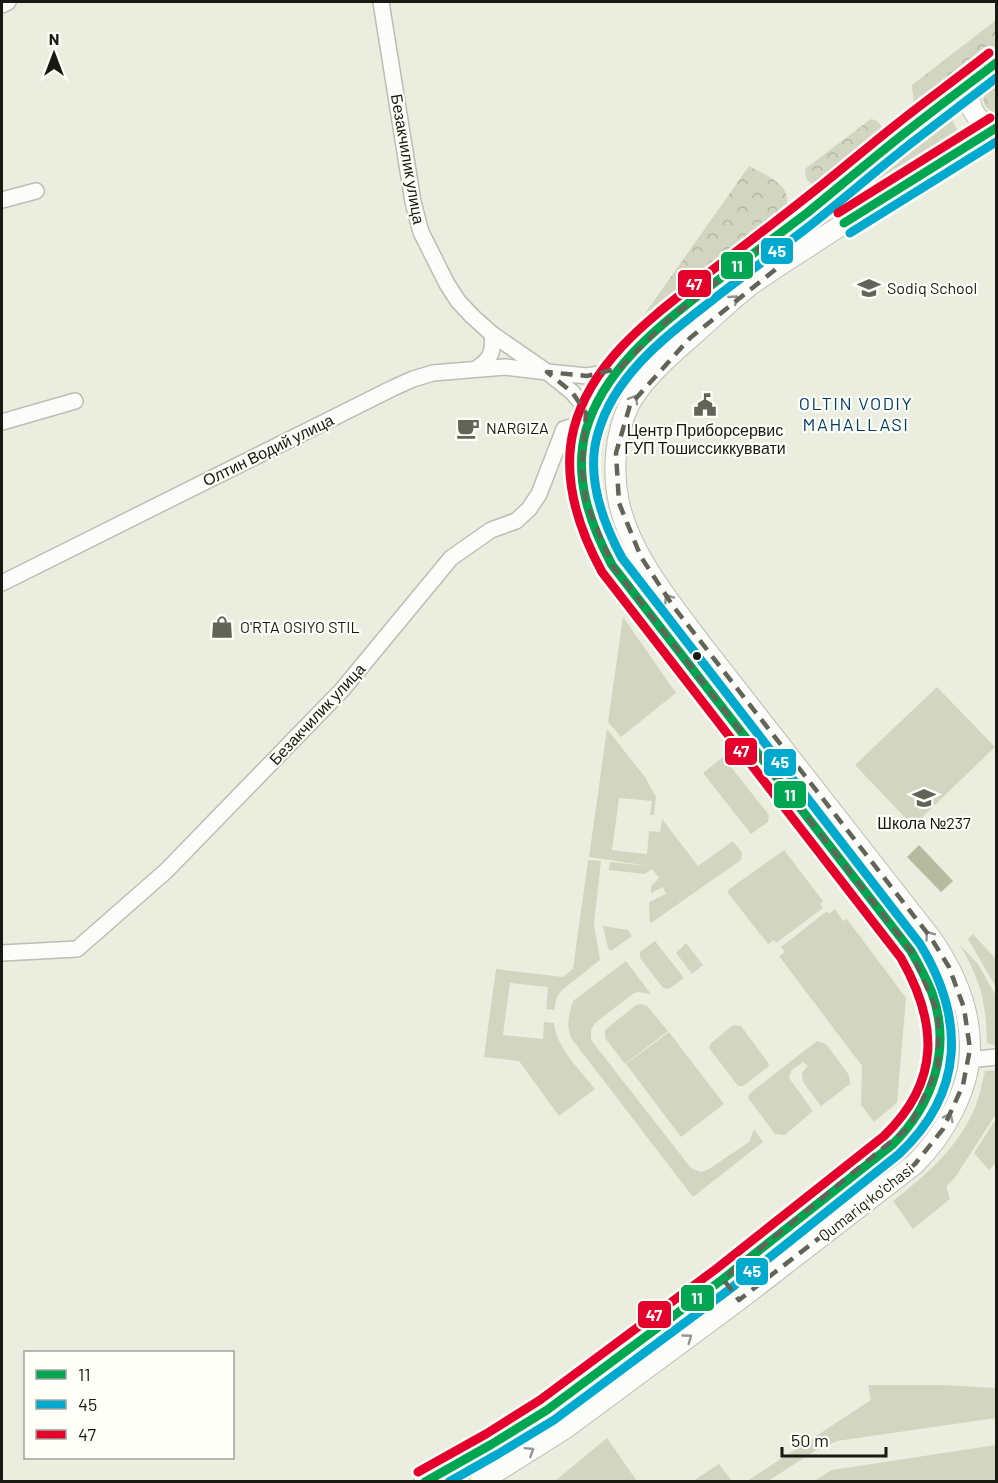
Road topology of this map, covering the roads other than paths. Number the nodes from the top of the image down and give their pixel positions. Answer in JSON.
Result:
{"nodes":[{"id":1,"x":9,"y":2,"type":"edge"},
{"id":2,"x":381,"y":2,"type":"edge"},
{"id":3,"x":2,"y":5,"type":"edge"},
{"id":4,"x":996,"y":63,"type":"edge"},
{"id":5,"x":972,"y":82,"type":"junction"},
{"id":6,"x":996,"y":128,"type":"edge"},
{"id":7,"x":36,"y":191,"type":"dead end"},
{"id":8,"x":2,"y":200,"type":"edge"},
{"id":9,"x":770,"y":240,"type":"junction"},
{"id":10,"x":786,"y":261,"type":"junction"},
{"id":11,"x":492,"y":334,"type":"junction"},
{"id":12,"x":620,"y":368,"type":"junction"},
{"id":13,"x":476,"y":369,"type":"junction"},
{"id":14,"x":547,"y":372,"type":"junction"},
{"id":15,"x":75,"y":401,"type":"dead end"},
{"id":16,"x":2,"y":422,"type":"edge"},
{"id":17,"x":589,"y":422,"type":"junction"},
{"id":18,"x":2,"y":583,"type":"edge"},
{"id":19,"x":828,"y":806,"type":"junction"},
{"id":20,"x":810,"y":821,"type":"junction"},
{"id":21,"x":2,"y":953,"type":"edge"},
{"id":22,"x":996,"y":1057,"type":"edge"},
{"id":23,"x":969,"y":1060,"type":"junction"},
{"id":24,"x":723,"y":1279,"type":"junction"},
{"id":25,"x":739,"y":1300,"type":"junction"},
{"id":26,"x":424,"y":1482,"type":"edge"},
{"id":27,"x":480,"y":1482,"type":"edge"}],
"edges":[{"from":1,"to":3,"type":"street"},
{"from":2,"to":11,"type":"street","name":"Безакчилик улица"},
{"from":4,"to":5,"type":"main road","name":"Qumariq ko'chasi"},
{"from":5,"to":6,"type":"main road"},
{"from":5,"to":9,"type":"main road","name":"Qumariq ko'chasi"},
{"from":6,"to":10,"type":"main road","name":"Qumariq ko'chasi"},
{"from":7,"to":8,"type":"street"},
{"from":9,"to":10,"type":"main road"},
{"from":9,"to":12,"type":"main road","name":"Qumariq ko'chasi"},
{"from":19,"to":10,"type":"main road","name":"Qumariq ko'chasi","one_way":true},
{"from":11,"to":13,"type":"street"},
{"from":11,"to":14,"type":"street","name":"Безакчилик улица"},
{"from":12,"to":14,"type":"street","name":"Олтин Водий улица"},
{"from":12,"to":17,"type":"main road","name":"Qumariq ko'chasi"},
{"from":13,"to":14,"type":"street","name":"Олтин Водий улица"},
{"from":13,"to":18,"type":"street","name":"Олтин Водий улица"},
{"from":14,"to":17,"type":"street"},
{"from":15,"to":16,"type":"street"},
{"from":17,"to":20,"type":"main road","name":"Qumariq ko'chasi"},
{"from":17,"to":21,"type":"street","name":"Безакчилик улица"},
{"from":19,"to":20,"type":"main road"},
{"from":23,"to":19,"type":"main road","name":"Qumariq ko'chasi","one_way":true},
{"from":20,"to":24,"type":"main road","name":"Qumariq ko'chasi"},
{"from":22,"to":23,"type":"street"},
{"from":25,"to":23,"type":"main road","name":"Qumariq ko'chasi","one_way":true},
{"from":24,"to":25,"type":"main road"},
{"from":24,"to":26,"type":"main road","name":"Qumariq ko'chasi"},
{"from":27,"to":25,"type":"main road","name":"Qumariq ko'chasi","one_way":true}]}
